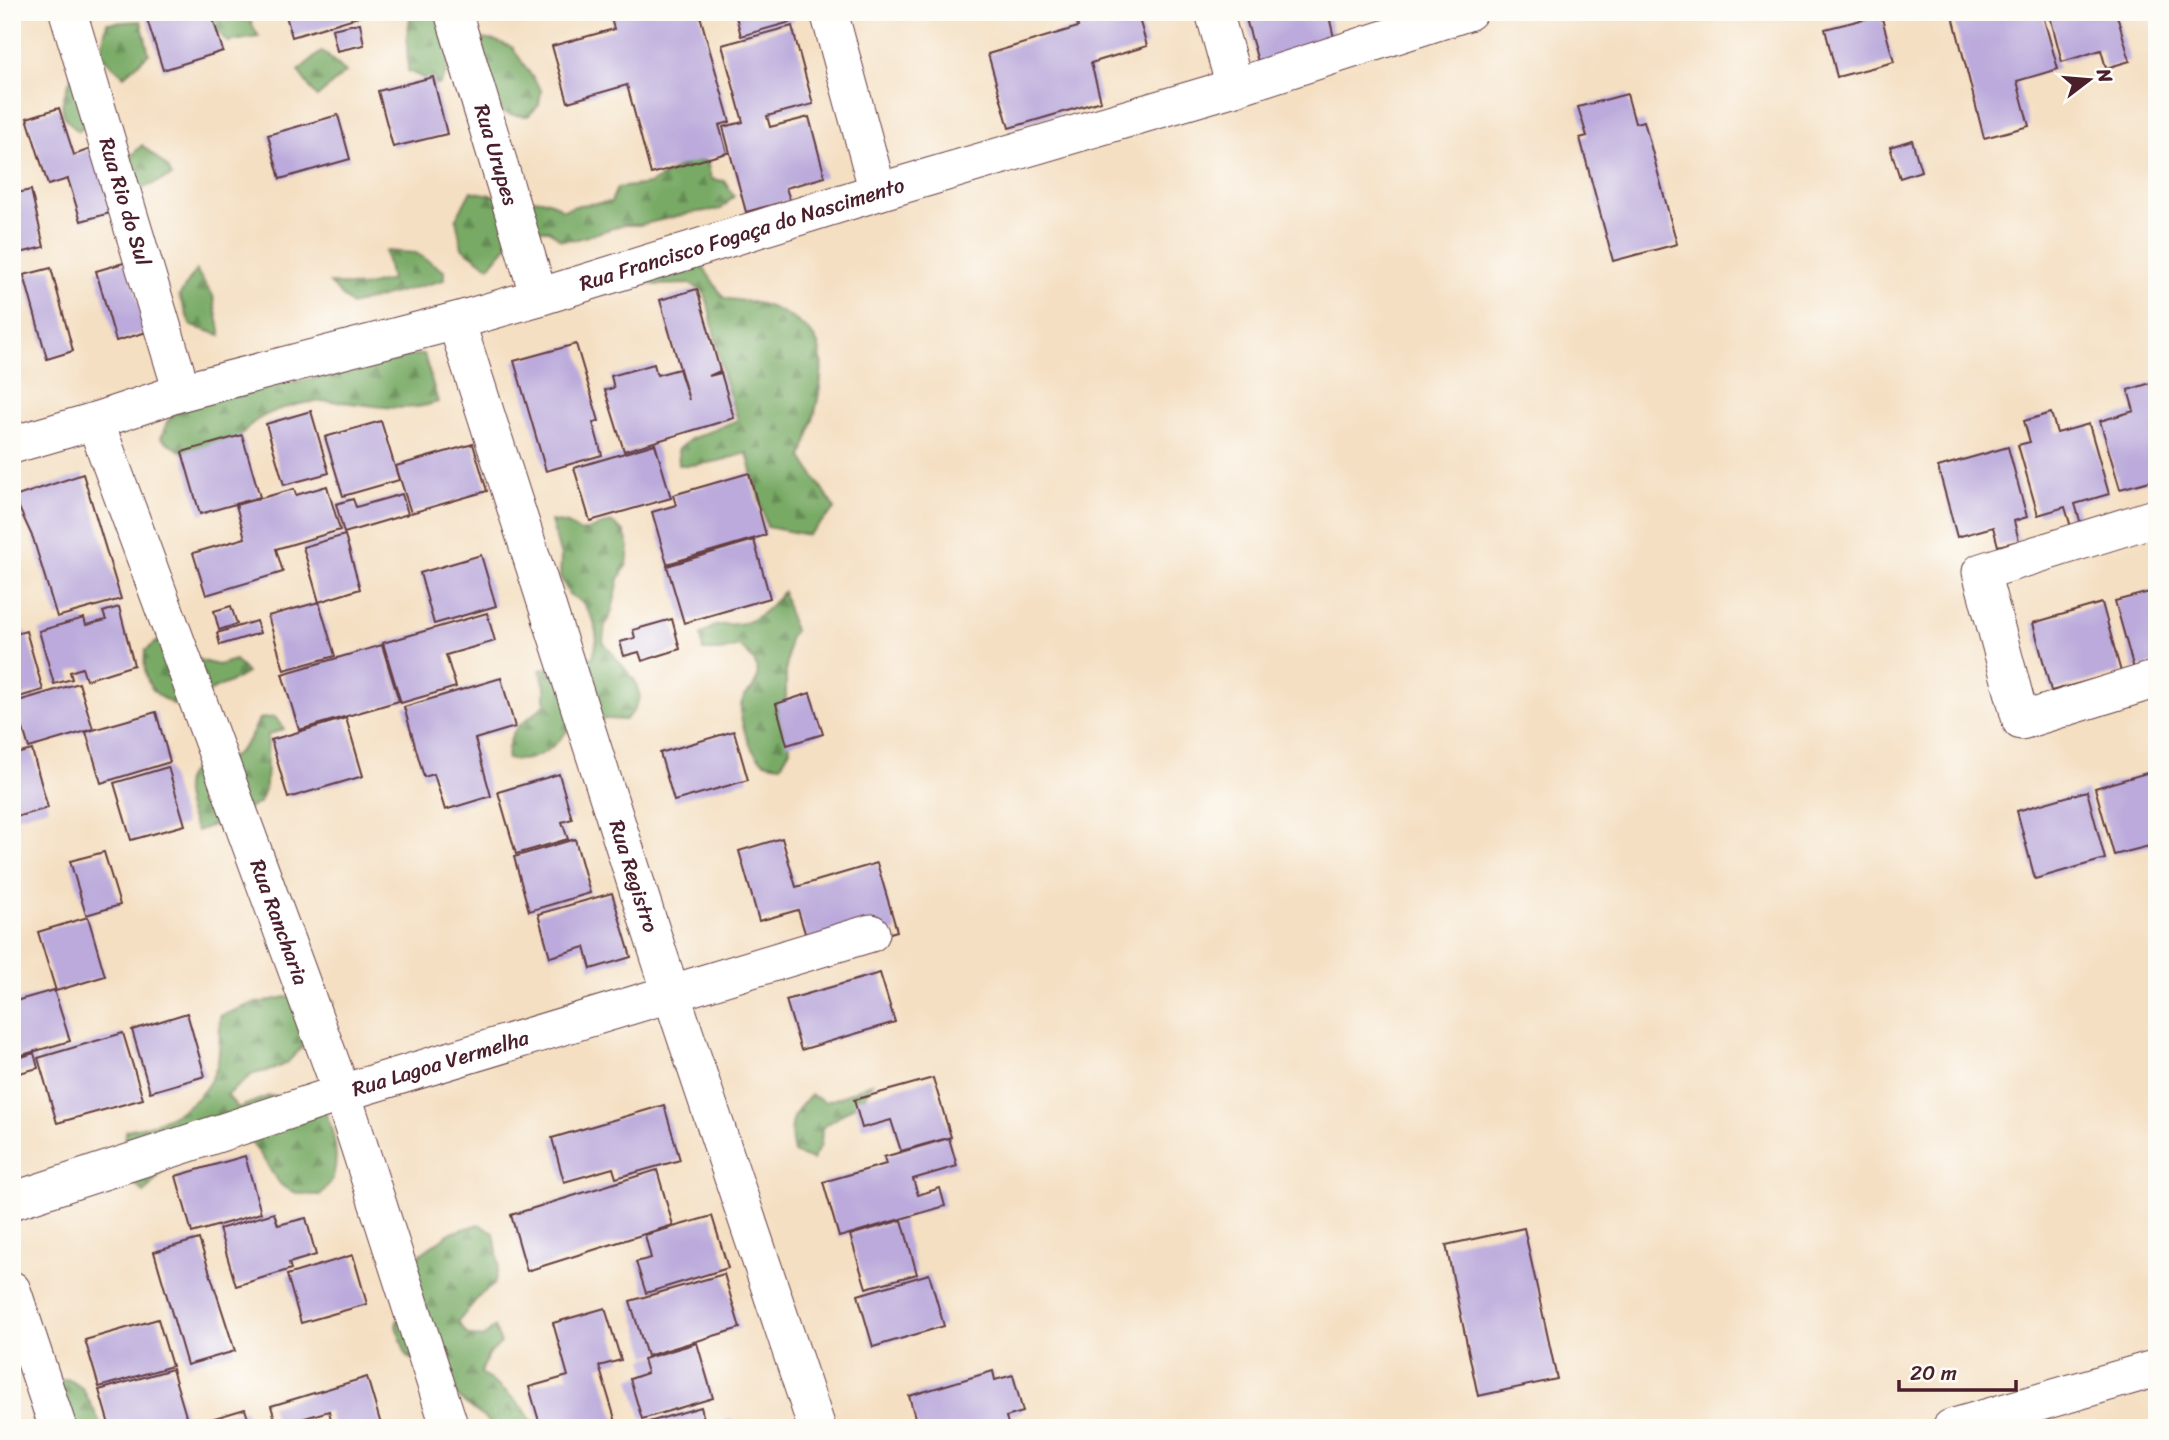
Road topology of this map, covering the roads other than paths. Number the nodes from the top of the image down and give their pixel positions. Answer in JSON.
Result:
{"nodes":[{"id":1,"x":68,"y":12,"type":"edge"},
{"id":2,"x":453,"y":12,"type":"edge"},
{"id":3,"x":829,"y":12,"type":"edge"},
{"id":4,"x":1214,"y":12,"type":"edge"},
{"id":5,"x":1468,"y":12,"type":"edge"},
{"id":6,"x":1235,"y":87,"type":"junction"},
{"id":7,"x":878,"y":192,"type":"junction"},
{"id":8,"x":538,"y":297,"type":"junction"},
{"id":9,"x":456,"y":321,"type":"junction"},
{"id":10,"x":182,"y":392,"type":"junction"},
{"id":11,"x":95,"y":421,"type":"junction"},
{"id":12,"x":12,"y":445,"type":"edge"},
{"id":13,"x":2157,"y":517,"type":"edge"},
{"id":14,"x":2157,"y":679,"type":"edge"},
{"id":15,"x":871,"y":933,"type":"dead end"},
{"id":16,"x":671,"y":993,"type":"junction"},
{"id":17,"x":342,"y":1093,"type":"junction"},
{"id":18,"x":12,"y":1202,"type":"edge"},
{"id":19,"x":12,"y":1290,"type":"edge"},
{"id":20,"x":2157,"y":1367,"type":"edge"},
{"id":21,"x":58,"y":1428,"type":"edge"},
{"id":22,"x":450,"y":1428,"type":"edge"},
{"id":23,"x":817,"y":1428,"type":"edge"},
{"id":24,"x":1951,"y":1428,"type":"edge"}],
"edges":[{"from":1,"to":10,"type":"street","name":"Rua Rio do Sul"},
{"from":2,"to":8,"type":"street","name":"Rua Urupes"},
{"from":3,"to":7,"type":"street"},
{"from":4,"to":6,"type":"street"},
{"from":5,"to":6,"type":"street","name":"Rua Francisco Fogaça do Nascimento"},
{"from":6,"to":7,"type":"street","name":"Rua Francisco Fogaça do Nascimento"},
{"from":7,"to":8,"type":"street","name":"Rua Francisco Fogaça do Nascimento"},
{"from":8,"to":9,"type":"street","name":"Rua Francisco Fogaça do Nascimento"},
{"from":9,"to":10,"type":"street","name":"Rua Francisco Fogaça do Nascimento"},
{"from":9,"to":16,"type":"street","name":"Rua Registro"},
{"from":10,"to":11,"type":"street","name":"Rua Francisco Fogaça do Nascimento"},
{"from":11,"to":12,"type":"street","name":"Rua Francisco Fogaça do Nascimento"},
{"from":11,"to":17,"type":"street","name":"Rua Rancharia"},
{"from":13,"to":14,"type":"street"},
{"from":15,"to":16,"type":"street","name":"Rua Lagoa Vermelha"},
{"from":16,"to":17,"type":"street","name":"Rua Lagoa Vermelha"},
{"from":16,"to":23,"type":"street","name":"Rua Registro"},
{"from":17,"to":18,"type":"street","name":"Rua Lagoa Vermelha"},
{"from":17,"to":22,"type":"street","name":"Rua Rancharia"},
{"from":19,"to":21,"type":"street"},
{"from":20,"to":24,"type":"street"}]}
